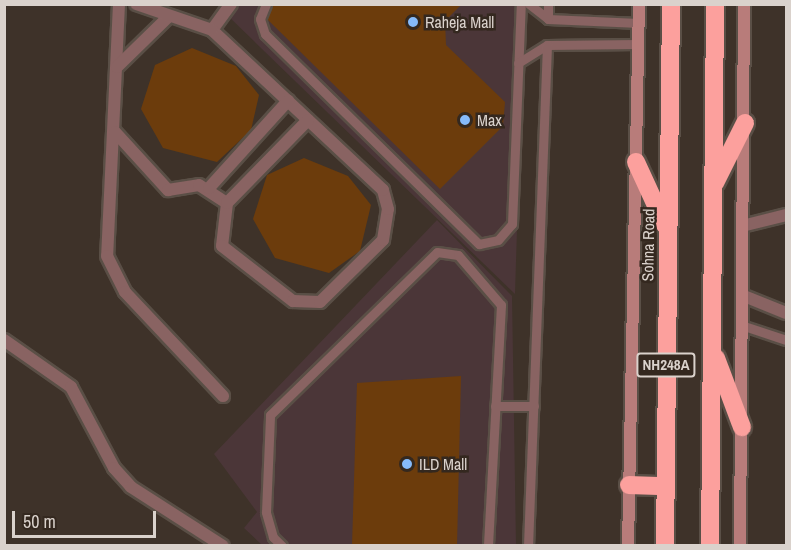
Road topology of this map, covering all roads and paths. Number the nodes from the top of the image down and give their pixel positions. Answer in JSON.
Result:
{"nodes":[{"id":1,"x":119,"y":4,"type":"edge"},
{"id":2,"x":136,"y":4,"type":"edge"},
{"id":3,"x":231,"y":4,"type":"edge"},
{"id":4,"x":266,"y":4,"type":"edge"},
{"id":5,"x":521,"y":4,"type":"edge"},
{"id":6,"x":529,"y":4,"type":"edge"},
{"id":7,"x":548,"y":4,"type":"edge"},
{"id":8,"x":639,"y":4,"type":"edge"},
{"id":9,"x":671,"y":4,"type":"edge"},
{"id":10,"x":715,"y":4,"type":"edge"},
{"id":11,"x":744,"y":4,"type":"edge"},
{"id":12,"x":169,"y":16,"type":"junction"},
{"id":13,"x":548,"y":19,"type":"junction"},
{"id":14,"x":639,"y":23,"type":"junction"},
{"id":15,"x":212,"y":30,"type":"junction"},
{"id":16,"x":638,"y":44,"type":"junction"},
{"id":17,"x":547,"y":45,"type":"junction"},
{"id":18,"x":518,"y":63,"type":"junction"},
{"id":19,"x":117,"y":67,"type":"junction"},
{"id":20,"x":288,"y":101,"type":"junction"},
{"id":21,"x":308,"y":120,"type":"junction"},
{"id":22,"x":745,"y":123,"type":"junction"},
{"id":23,"x":115,"y":132,"type":"junction"},
{"id":24,"x":636,"y":162,"type":"junction"},
{"id":25,"x":209,"y":188,"type":"junction"},
{"id":26,"x":713,"y":188,"type":"junction"},
{"id":27,"x":227,"y":203,"type":"junction"},
{"id":28,"x":786,"y":215,"type":"edge"},
{"id":29,"x":746,"y":225,"type":"junction"},
{"id":30,"x":667,"y":229,"type":"junction"},
{"id":31,"x":744,"y":296,"type":"junction"},
{"id":32,"x":786,"y":313,"type":"edge"},
{"id":33,"x":744,"y":326,"type":"junction"},
{"id":34,"x":4,"y":340,"type":"edge"},
{"id":35,"x":786,"y":340,"type":"edge"},
{"id":36,"x":712,"y":348,"type":"junction"},
{"id":37,"x":223,"y":396,"type":"dead end"},
{"id":38,"x":495,"y":406,"type":"junction"},
{"id":39,"x":534,"y":406,"type":"junction"},
{"id":40,"x":742,"y":427,"type":"junction"},
{"id":41,"x":629,"y":485,"type":"junction"},
{"id":42,"x":665,"y":486,"type":"junction"},
{"id":43,"x":223,"y":546,"type":"edge"},
{"id":44,"x":282,"y":546,"type":"edge"},
{"id":45,"x":489,"y":546,"type":"edge"},
{"id":46,"x":528,"y":546,"type":"edge"},
{"id":47,"x":628,"y":546,"type":"edge"},
{"id":48,"x":665,"y":546,"type":"edge"},
{"id":49,"x":710,"y":546,"type":"edge"},
{"id":50,"x":740,"y":546,"type":"edge"}],
"edges":[{"from":1,"to":19,"type":"street"},
{"from":2,"to":12,"type":"street"},
{"from":3,"to":15,"type":"street"},
{"from":4,"to":18,"type":"lane"},
{"from":5,"to":18,"type":"lane"},
{"from":6,"to":13,"type":"lane"},
{"from":7,"to":13,"type":"lane"},
{"from":8,"to":14,"type":"main road"},
{"from":9,"to":30,"type":"highway","name":"Sohna Road","number":"NH248A"},
{"from":10,"to":26,"type":"highway","number":"NH248A"},
{"from":11,"to":22,"type":"main road"},
{"from":12,"to":15,"type":"street"},
{"from":12,"to":19,"type":"street"},
{"from":13,"to":14,"type":"lane"},
{"from":14,"to":16,"type":"main road"},
{"from":15,"to":20,"type":"street"},
{"from":16,"to":17,"type":"lane"},
{"from":16,"to":24,"type":"main road"},
{"from":17,"to":18,"type":"lane"},
{"from":17,"to":39,"type":"lane"},
{"from":19,"to":23,"type":"street"},
{"from":20,"to":21,"type":"street"},
{"from":20,"to":25,"type":"street"},
{"from":21,"to":27,"type":"street"},
{"from":21,"to":27,"type":"street"},
{"from":22,"to":26,"type":"highway"},
{"from":22,"to":29,"type":"main road"},
{"from":23,"to":25,"type":"street"},
{"from":23,"to":37,"type":"street"},
{"from":24,"to":30,"type":"highway"},
{"from":24,"to":41,"type":"main road"},
{"from":25,"to":27,"type":"street"},
{"from":26,"to":36,"type":"highway","number":"NH248A"},
{"from":28,"to":29,"type":"street"},
{"from":29,"to":31,"type":"main road"},
{"from":30,"to":42,"type":"highway","name":"Sohna Road","number":"NH248A"},
{"from":31,"to":32,"type":"street"},
{"from":31,"to":33,"type":"main road"},
{"from":33,"to":35,"type":"lane"},
{"from":33,"to":40,"type":"main road"},
{"from":34,"to":43,"type":"street"},
{"from":36,"to":40,"type":"highway"},
{"from":36,"to":49,"type":"highway","number":"NH248A"},
{"from":38,"to":39,"type":"lane"},
{"from":38,"to":44,"type":"lane"},
{"from":38,"to":45,"type":"lane"},
{"from":39,"to":46,"type":"lane"},
{"from":40,"to":50,"type":"main road"},
{"from":41,"to":42,"type":"highway"},
{"from":41,"to":47,"type":"main road"},
{"from":42,"to":48,"type":"highway","number":"NH248A"}]}
